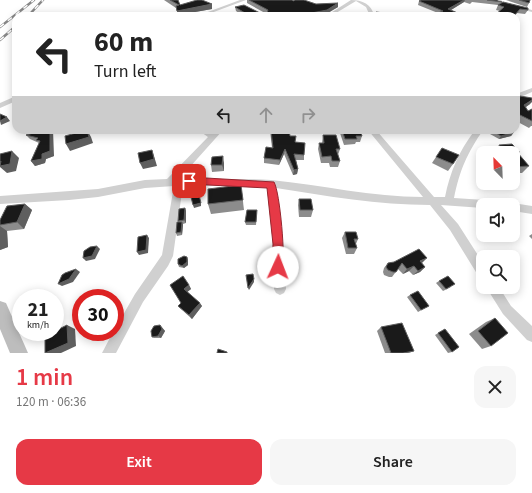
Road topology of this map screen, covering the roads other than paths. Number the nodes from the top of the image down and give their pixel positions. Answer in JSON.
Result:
{"nodes":[{"id":1,"x":244,"y":0,"type":"edge"},
{"id":2,"x":354,"y":0,"type":"edge"},
{"id":3,"x":357,"y":0,"type":"edge"},
{"id":4,"x":497,"y":1,"type":"edge"},
{"id":5,"x":237,"y":2,"type":"junction"},
{"id":6,"x":246,"y":7,"type":"edge"},
{"id":7,"x":532,"y":11,"type":"edge"},
{"id":8,"x":208,"y":12,"type":"edge"},
{"id":9,"x":334,"y":12,"type":"edge"},
{"id":10,"x":372,"y":12,"type":"edge"},
{"id":11,"x":532,"y":90,"type":"edge"},
{"id":12,"x":520,"y":96,"type":"edge"},
{"id":13,"x":520,"y":98,"type":"edge"},
{"id":14,"x":12,"y":100,"type":"edge"},
{"id":15,"x":532,"y":100,"type":"edge"},
{"id":16,"x":0,"y":106,"type":"edge"},
{"id":17,"x":215,"y":134,"type":"edge"},
{"id":18,"x":375,"y":134,"type":"edge"},
{"id":19,"x":476,"y":134,"type":"edge"},
{"id":20,"x":174,"y":181,"type":"junction"},
{"id":21,"x":271,"y":184,"type":"junction"},
{"id":22,"x":0,"y":200,"type":"edge"},
{"id":23,"x":432,"y":200,"type":"junction"},
{"id":24,"x":448,"y":200,"type":"junction"},
{"id":25,"x":476,"y":203,"type":"edge"},
{"id":26,"x":520,"y":208,"type":"edge"},
{"id":27,"x":532,"y":210,"type":"edge"},
{"id":28,"x":476,"y":262,"type":"edge"},
{"id":29,"x":280,"y":289,"type":"dead end"},
{"id":30,"x":497,"y":294,"type":"edge"},
{"id":31,"x":0,"y":309,"type":"edge"},
{"id":32,"x":532,"y":334,"type":"edge"},
{"id":33,"x":19,"y":353,"type":"edge"},
{"id":34,"x":109,"y":353,"type":"edge"}],
"edges":[{"from":1,"to":5,"type":"street"},
{"from":2,"to":9,"type":"street"},
{"from":3,"to":10,"type":"street"},
{"from":4,"to":7,"type":"street"},
{"from":5,"to":6,"type":"street"},
{"from":5,"to":8,"type":"street"},
{"from":11,"to":12,"type":"street"},
{"from":13,"to":15,"type":"street"},
{"from":14,"to":16,"type":"street"},
{"from":17,"to":20,"type":"street"},
{"from":18,"to":23,"type":"street"},
{"from":19,"to":24,"type":"street"},
{"from":20,"to":21,"type":"street"},
{"from":20,"to":22,"type":"street"},
{"from":20,"to":34,"type":"street"},
{"from":21,"to":23,"type":"street"},
{"from":21,"to":29,"type":"street"},
{"from":23,"to":24,"type":"street"},
{"from":23,"to":28,"type":"street"},
{"from":24,"to":25,"type":"street"},
{"from":26,"to":27,"type":"street"},
{"from":30,"to":32,"type":"street"},
{"from":31,"to":33,"type":"street"}]}
